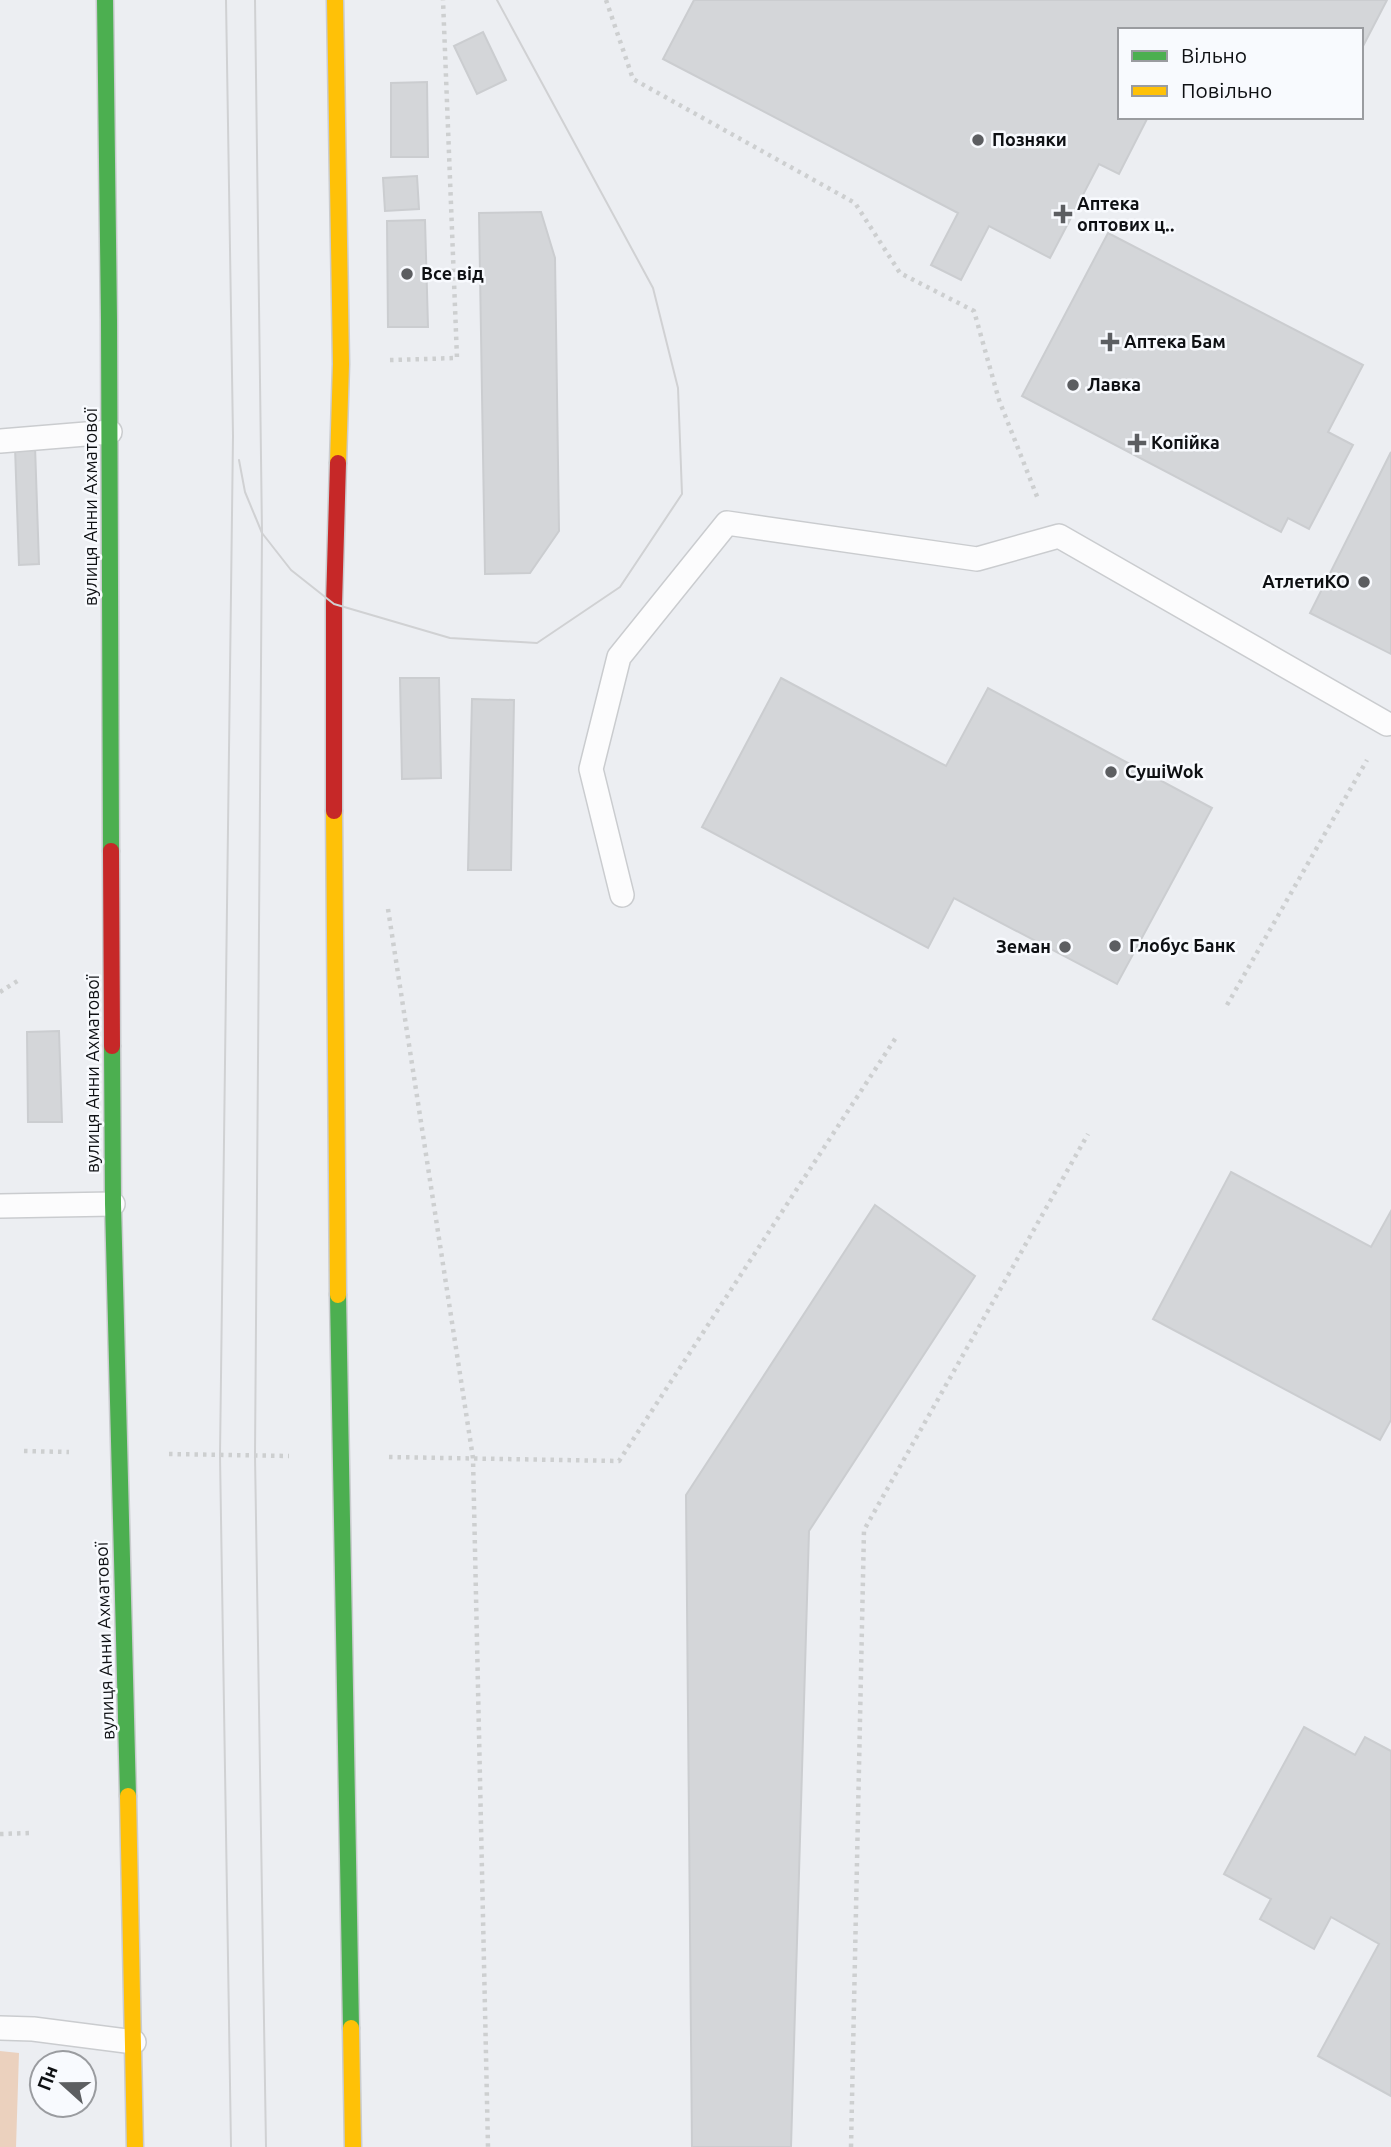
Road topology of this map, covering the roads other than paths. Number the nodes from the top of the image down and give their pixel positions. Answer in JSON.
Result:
{"nodes":[{"id":1,"x":104,"y":0,"type":"edge"},
{"id":2,"x":335,"y":0,"type":"edge"},
{"id":3,"x":110,"y":432,"type":"junction"},
{"id":4,"x":0,"y":441,"type":"edge"},
{"id":5,"x":1387,"y":724,"type":"road end"},
{"id":6,"x":622,"y":895,"type":"dead end"},
{"id":7,"x":113,"y":1204,"type":"junction"},
{"id":8,"x":0,"y":1206,"type":"edge"},
{"id":9,"x":0,"y":2028,"type":"edge"},
{"id":10,"x":134,"y":2042,"type":"junction"},
{"id":11,"x":135,"y":2147,"type":"edge"},
{"id":12,"x":353,"y":2147,"type":"edge"}],
"edges":[{"from":1,"to":3,"type":"main road","name":"вулиця Анни Ахматової"},
{"from":2,"to":12,"type":"main road"},
{"from":3,"to":4,"type":"lane"},
{"from":3,"to":7,"type":"main road","name":"вулиця Анни Ахматової"},
{"from":5,"to":6,"type":"lane"},
{"from":7,"to":8,"type":"lane"},
{"from":7,"to":10,"type":"main road","name":"вулиця Анни Ахматової"},
{"from":9,"to":10,"type":"lane"},
{"from":10,"to":11,"type":"main road","name":"вулиця Анни Ахматової"}]}
